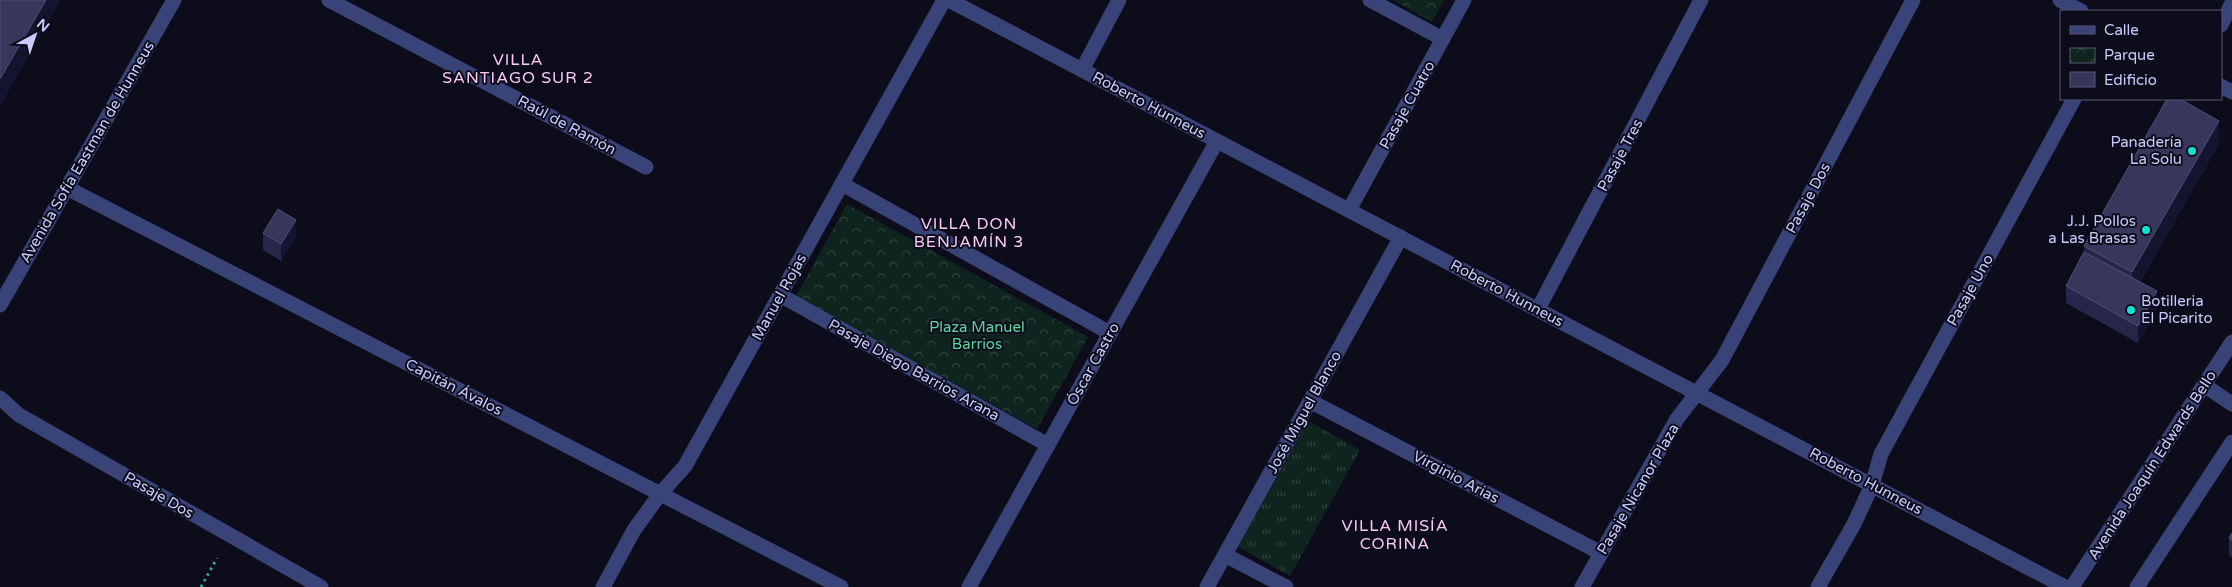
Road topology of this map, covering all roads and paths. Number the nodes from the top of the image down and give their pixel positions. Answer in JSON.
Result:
{"nodes":[{"id":1,"x":174,"y":0,"type":"edge"},
{"id":2,"x":329,"y":0,"type":"edge"},
{"id":3,"x":944,"y":0,"type":"edge"},
{"id":4,"x":949,"y":0,"type":"edge"},
{"id":5,"x":1120,"y":0,"type":"edge"},
{"id":6,"x":1370,"y":0,"type":"edge"},
{"id":7,"x":1464,"y":0,"type":"edge"},
{"id":8,"x":1701,"y":0,"type":"edge"},
{"id":9,"x":1913,"y":0,"type":"edge"},
{"id":10,"x":2060,"y":0,"type":"edge"},
{"id":11,"x":2232,"y":3,"type":"edge"},
{"id":12,"x":2079,"y":10,"type":"edge"},
{"id":13,"x":2222,"y":23,"type":"edge"},
{"id":14,"x":1443,"y":39,"type":"junction"},
{"id":15,"x":1082,"y":70,"type":"junction"},
{"id":16,"x":2073,"y":100,"type":"edge"},
{"id":17,"x":1217,"y":141,"type":"junction"},
{"id":18,"x":646,"y":167,"type":"dead end"},
{"id":19,"x":842,"y":184,"type":"junction"},
{"id":20,"x":67,"y":188,"type":"junction"},
{"id":21,"x":1350,"y":210,"type":"junction"},
{"id":22,"x":1401,"y":237,"type":"junction"},
{"id":23,"x":780,"y":295,"type":"junction"},
{"id":24,"x":0,"y":305,"type":"edge"},
{"id":25,"x":1538,"y":309,"type":"junction"},
{"id":26,"x":1110,"y":333,"type":"junction"},
{"id":27,"x":2232,"y":342,"type":"edge"},
{"id":28,"x":2204,"y":386,"type":"junction"},
{"id":29,"x":1698,"y":393,"type":"junction"},
{"id":30,"x":0,"y":398,"type":"edge"},
{"id":31,"x":1310,"y":401,"type":"junction"},
{"id":32,"x":2232,"y":404,"type":"edge"},
{"id":33,"x":2232,"y":442,"type":"edge"},
{"id":34,"x":1048,"y":445,"type":"junction"},
{"id":35,"x":1872,"y":484,"type":"junction"},
{"id":36,"x":660,"y":494,"type":"junction"},
{"id":37,"x":229,"y":535,"type":"junction"},
{"id":38,"x":1601,"y":553,"type":"junction"},
{"id":39,"x":1225,"y":556,"type":"junction"},
{"id":40,"x":201,"y":587,"type":"edge"},
{"id":41,"x":321,"y":587,"type":"edge"},
{"id":42,"x":603,"y":587,"type":"edge"},
{"id":43,"x":841,"y":587,"type":"edge"},
{"id":44,"x":969,"y":587,"type":"edge"},
{"id":45,"x":1207,"y":587,"type":"edge"},
{"id":46,"x":1286,"y":587,"type":"edge"},
{"id":47,"x":1582,"y":587,"type":"edge"},
{"id":48,"x":1818,"y":587,"type":"edge"},
{"id":49,"x":2065,"y":587,"type":"edge"},
{"id":50,"x":2072,"y":587,"type":"edge"},
{"id":51,"x":2137,"y":587,"type":"edge"}],
"edges":[{"from":1,"to":20,"type":"street","name":"Avenida Sofía Eastman de Hunneus"},
{"from":2,"to":18,"type":"street","name":"Raúl de Ramón"},
{"from":3,"to":19,"type":"street","name":"Manuel Rojas"},
{"from":4,"to":15,"type":"street","name":"Roberto Hunneus"},
{"from":5,"to":15,"type":"street"},
{"from":6,"to":14,"type":"street"},
{"from":7,"to":14,"type":"street","name":"Pasaje Cuatro"},
{"from":8,"to":25,"type":"street","name":"Pasaje Tres"},
{"from":9,"to":29,"type":"street","name":"Pasaje Dos"},
{"from":10,"to":12,"type":"street"},
{"from":11,"to":13,"type":"street"},
{"from":14,"to":21,"type":"street","name":"Pasaje Cuatro"},
{"from":15,"to":17,"type":"street","name":"Roberto Hunneus"},
{"from":16,"to":35,"type":"street","name":"Pasaje Uno"},
{"from":17,"to":21,"type":"street","name":"Roberto Hunneus"},
{"from":17,"to":26,"type":"street","name":"Óscar Castro"},
{"from":19,"to":23,"type":"street","name":"Manuel Rojas"},
{"from":19,"to":26,"type":"street"},
{"from":20,"to":24,"type":"street","name":"Avenida Sofía Eastman de Hunneus"},
{"from":20,"to":36,"type":"street","name":"Capitán Ávalos"},
{"from":21,"to":22,"type":"street","name":"Roberto Hunneus"},
{"from":22,"to":25,"type":"street","name":"Roberto Hunneus"},
{"from":22,"to":31,"type":"street","name":"José Miguel Blanco"},
{"from":23,"to":34,"type":"street","name":"Pasaje Diego Barrios Arana"},
{"from":23,"to":36,"type":"street","name":"Manuel Rojas"},
{"from":25,"to":29,"type":"street","name":"Roberto Hunneus"},
{"from":26,"to":34,"type":"street","name":"Óscar Castro"},
{"from":27,"to":28,"type":"street","name":"Avenida Joaquín Edwards Bello"},
{"from":28,"to":32,"type":"street"},
{"from":28,"to":50,"type":"street","name":"Avenida Joaquín Edwards Bello"},
{"from":29,"to":35,"type":"street","name":"Roberto Hunneus"},
{"from":29,"to":38,"type":"street","name":"Pasaje Nicanor Plaza"},
{"from":30,"to":37,"type":"street","name":"Pasaje Dos"},
{"from":31,"to":38,"type":"street","name":"Virginio Arias"},
{"from":31,"to":39,"type":"street","name":"José Miguel Blanco"},
{"from":33,"to":51,"type":"street"},
{"from":34,"to":44,"type":"street","name":"Óscar Castro"},
{"from":35,"to":48,"type":"street","name":"Pasaje Uno"},
{"from":35,"to":49,"type":"street","name":"Roberto Hunneus"},
{"from":36,"to":42,"type":"street","name":"Manuel Rojas"},
{"from":36,"to":43,"type":"street","name":"Capitán Ávalos"},
{"from":37,"to":40,"type":"path"},
{"from":37,"to":41,"type":"street","name":"Pasaje Dos"},
{"from":38,"to":47,"type":"street","name":"Pasaje Nicanor Plaza"},
{"from":39,"to":45,"type":"street","name":"José Miguel Blanco"},
{"from":39,"to":46,"type":"street"}]}
